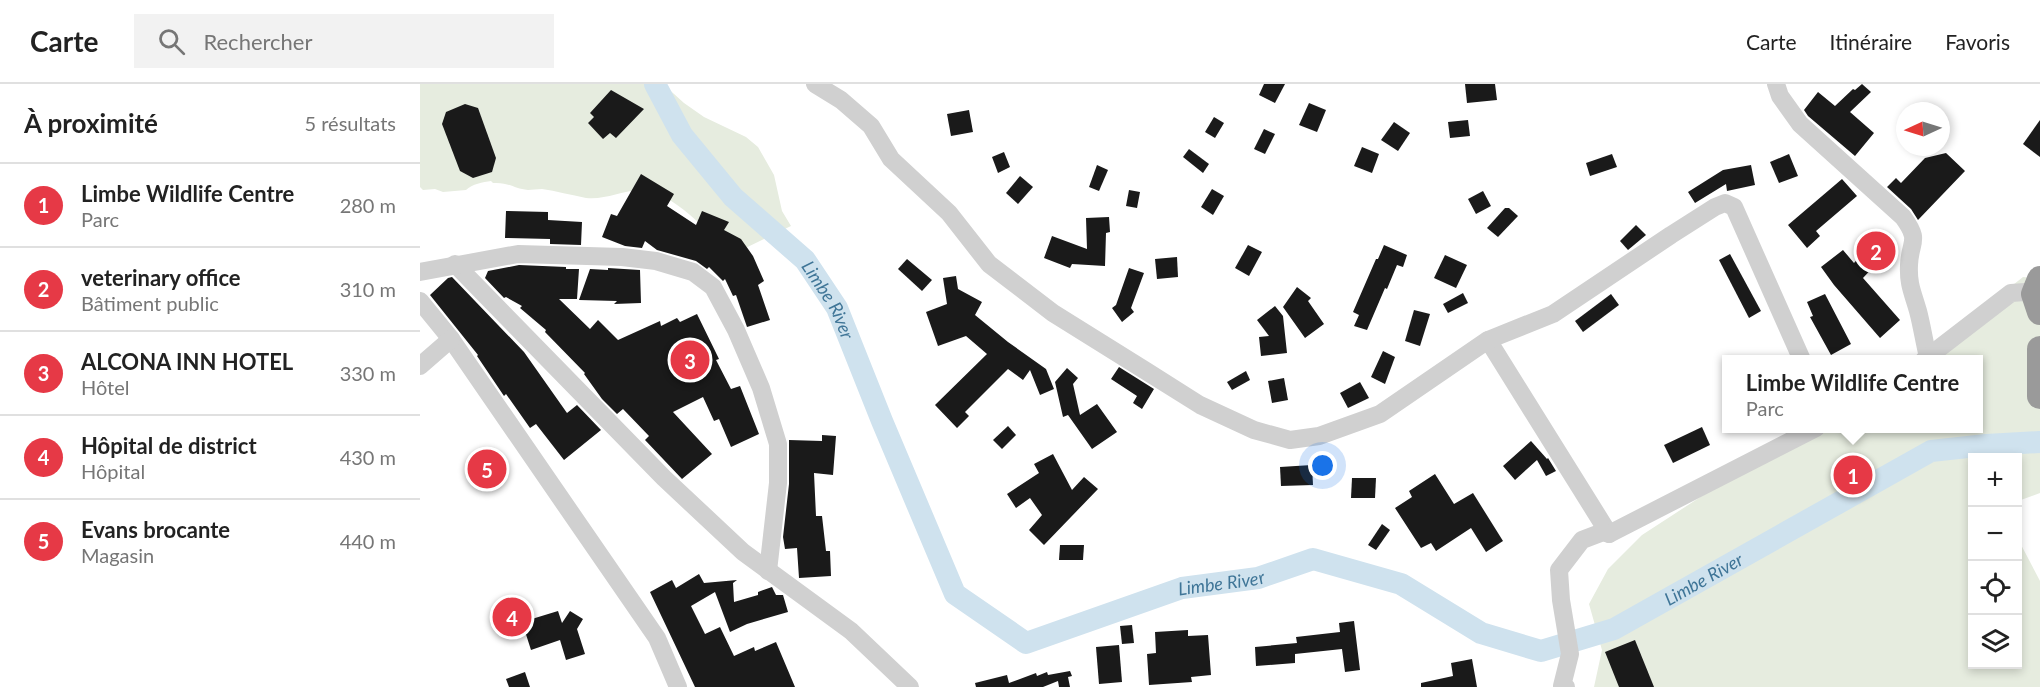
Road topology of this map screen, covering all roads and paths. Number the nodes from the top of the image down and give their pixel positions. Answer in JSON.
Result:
{"nodes":[{"id":1,"x":815,"y":84,"type":"edge"},
{"id":2,"x":1776,"y":84,"type":"edge"},
{"id":3,"x":455,"y":264,"type":"junction"},
{"id":4,"x":420,"y":272,"type":"edge"},
{"id":5,"x":2038,"y":295,"type":"edge"},
{"id":6,"x":420,"y":301,"type":"edge"},
{"id":7,"x":451,"y":339,"type":"junction"},
{"id":8,"x":1488,"y":340,"type":"junction"},
{"id":9,"x":2040,"y":349,"type":"edge"},
{"id":10,"x":1800,"y":355,"type":"edge"},
{"id":11,"x":1925,"y":355,"type":"edge"},
{"id":12,"x":1930,"y":355,"type":"edge"},
{"id":13,"x":420,"y":366,"type":"edge"},
{"id":14,"x":2040,"y":396,"type":"edge"},
{"id":15,"x":1808,"y":433,"type":"edge"},
{"id":16,"x":1609,"y":534,"type":"junction"},
{"id":17,"x":768,"y":571,"type":"junction"},
{"id":18,"x":678,"y":687,"type":"edge"},
{"id":19,"x":910,"y":687,"type":"edge"},
{"id":20,"x":1566,"y":687,"type":"edge"}],
"edges":[{"from":1,"to":8,"type":"street"},
{"from":2,"to":11,"type":"street"},
{"from":3,"to":4,"type":"street"},
{"from":3,"to":17,"type":"street"},
{"from":3,"to":17,"type":"street"},
{"from":5,"to":12,"type":"street"},
{"from":6,"to":7,"type":"street"},
{"from":7,"to":13,"type":"street"},
{"from":7,"to":18,"type":"street"},
{"from":8,"to":10,"type":"street"},
{"from":8,"to":16,"type":"street"},
{"from":9,"to":14,"type":"highway"},
{"from":15,"to":16,"type":"street"},
{"from":16,"to":20,"type":"street"},
{"from":17,"to":19,"type":"street"}]}
